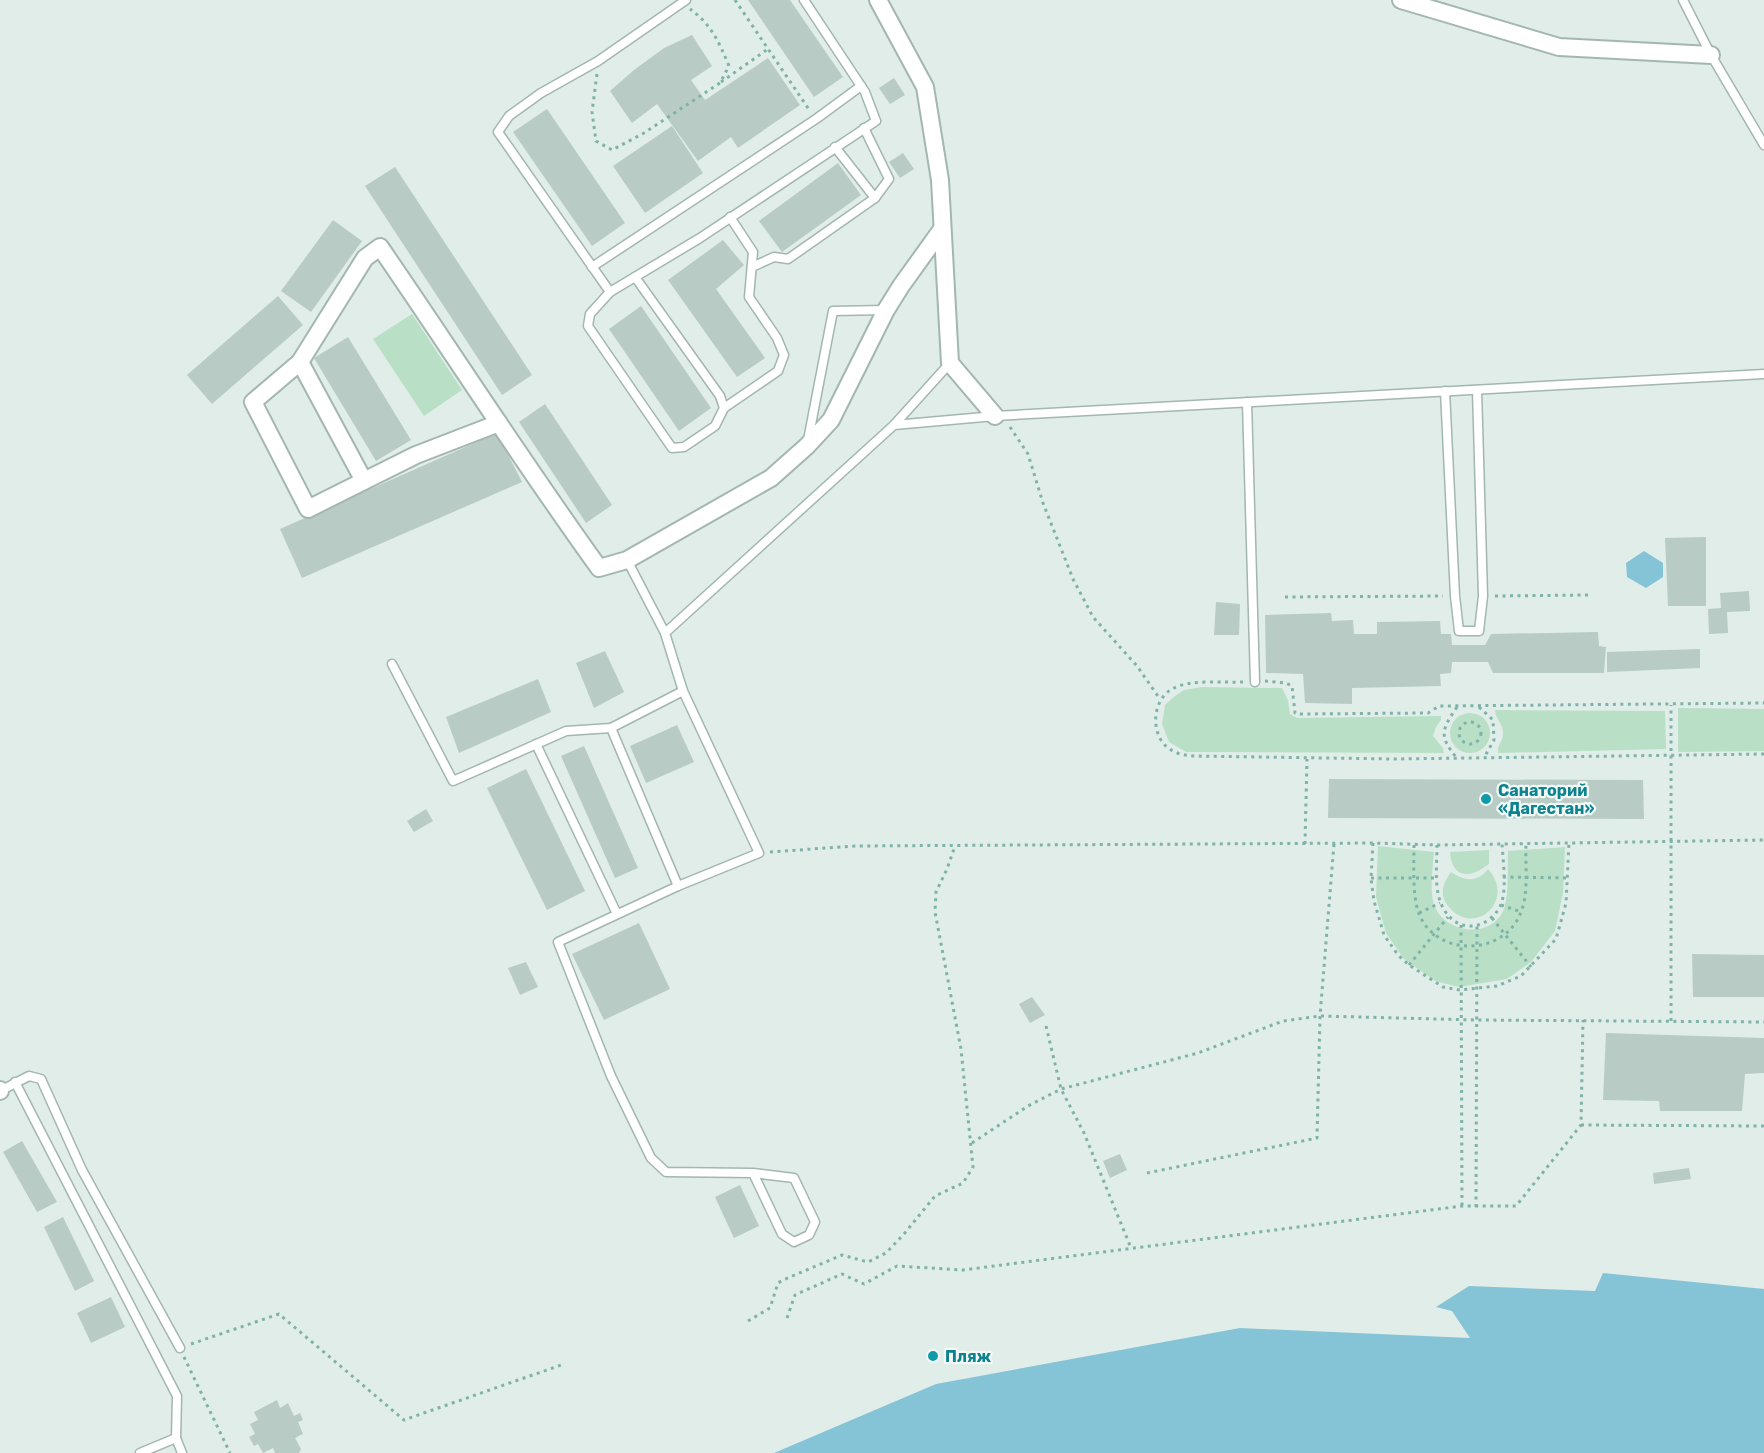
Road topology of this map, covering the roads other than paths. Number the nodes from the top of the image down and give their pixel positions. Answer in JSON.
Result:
{"nodes":[{"id":1,"x":804,"y":0,"type":"edge"},
{"id":2,"x":878,"y":0,"type":"edge"},
{"id":3,"x":1401,"y":0,"type":"edge"},
{"id":4,"x":1683,"y":0,"type":"edge"},
{"id":5,"x":683,"y":2,"type":"edge"},
{"id":6,"x":1711,"y":55,"type":"junction"},
{"id":7,"x":861,"y":86,"type":"junction"},
{"id":8,"x":864,"y":128,"type":"junction"},
{"id":9,"x":1764,"y":145,"type":"edge"},
{"id":10,"x":835,"y":147,"type":"junction"},
{"id":11,"x":875,"y":198,"type":"junction"},
{"id":12,"x":730,"y":217,"type":"junction"},
{"id":13,"x":942,"y":229,"type":"junction"},
{"id":14,"x":592,"y":267,"type":"junction"},
{"id":15,"x":752,"y":267,"type":"junction"},
{"id":16,"x":635,"y":277,"type":"junction"},
{"id":17,"x":610,"y":292,"type":"junction"},
{"id":18,"x":886,"y":310,"type":"junction"},
{"id":19,"x":300,"y":362,"type":"junction"},
{"id":20,"x":950,"y":363,"type":"junction"},
{"id":21,"x":1764,"y":374,"type":"edge"},
{"id":22,"x":1477,"y":390,"type":"junction"},
{"id":23,"x":1445,"y":391,"type":"junction"},
{"id":24,"x":1247,"y":402,"type":"junction"},
{"id":25,"x":724,"y":408,"type":"junction"},
{"id":26,"x":994,"y":416,"type":"junction"},
{"id":27,"x":499,"y":423,"type":"junction"},
{"id":28,"x":894,"y":425,"type":"junction"},
{"id":29,"x":807,"y":446,"type":"junction"},
{"id":30,"x":364,"y":481,"type":"junction"},
{"id":31,"x":627,"y":560,"type":"junction"},
{"id":32,"x":664,"y":633,"type":"junction"},
{"id":33,"x":392,"y":664,"type":"dead end"},
{"id":34,"x":1255,"y":682,"type":"road end"},
{"id":35,"x":682,"y":691,"type":"junction"},
{"id":36,"x":611,"y":728,"type":"junction"},
{"id":37,"x":536,"y":744,"type":"junction"},
{"id":38,"x":678,"y":886,"type":"junction"},
{"id":39,"x":617,"y":914,"type":"junction"},
{"id":40,"x":4,"y":1088,"type":"edge"},
{"id":41,"x":753,"y":1173,"type":"junction"},
{"id":42,"x":180,"y":1348,"type":"road end"},
{"id":43,"x":176,"y":1438,"type":"junction"},
{"id":44,"x":140,"y":1453,"type":"edge"},
{"id":45,"x":182,"y":1453,"type":"edge"}],
"edges":[{"from":1,"to":7,"type":"lane"},
{"from":2,"to":13,"type":"street"},
{"from":3,"to":6,"type":"street"},
{"from":4,"to":6,"type":"lane"},
{"from":5,"to":14,"type":"lane"},
{"from":6,"to":9,"type":"lane"},
{"from":7,"to":8,"type":"lane"},
{"from":7,"to":14,"type":"lane"},
{"from":8,"to":10,"type":"lane"},
{"from":8,"to":11,"type":"lane"},
{"from":10,"to":11,"type":"lane"},
{"from":10,"to":12,"type":"lane"},
{"from":11,"to":15,"type":"lane"},
{"from":12,"to":15,"type":"lane"},
{"from":12,"to":16,"type":"lane"},
{"from":13,"to":18,"type":"street"},
{"from":13,"to":20,"type":"street"},
{"from":14,"to":17,"type":"lane"},
{"from":15,"to":25,"type":"lane"},
{"from":16,"to":17,"type":"lane"},
{"from":16,"to":25,"type":"lane"},
{"from":17,"to":25,"type":"lane"},
{"from":18,"to":29,"type":"street"},
{"from":18,"to":29,"type":"lane"},
{"from":19,"to":27,"type":"street"},
{"from":19,"to":30,"type":"street"},
{"from":19,"to":30,"type":"street"},
{"from":20,"to":26,"type":"street"},
{"from":20,"to":28,"type":"lane"},
{"from":21,"to":22,"type":"lane"},
{"from":22,"to":23,"type":"lane"},
{"from":22,"to":23,"type":"lane"},
{"from":23,"to":24,"type":"lane"},
{"from":24,"to":26,"type":"lane"},
{"from":24,"to":34,"type":"lane"},
{"from":26,"to":28,"type":"lane"},
{"from":27,"to":30,"type":"street"},
{"from":27,"to":31,"type":"street"},
{"from":28,"to":32,"type":"lane"},
{"from":29,"to":31,"type":"street"},
{"from":31,"to":32,"type":"lane"},
{"from":32,"to":35,"type":"lane"},
{"from":33,"to":37,"type":"lane"},
{"from":35,"to":36,"type":"lane"},
{"from":35,"to":38,"type":"lane"},
{"from":36,"to":37,"type":"lane"},
{"from":36,"to":38,"type":"lane"},
{"from":37,"to":39,"type":"lane"},
{"from":38,"to":39,"type":"lane"},
{"from":39,"to":41,"type":"lane"},
{"from":40,"to":42,"type":"lane"},
{"from":40,"to":43,"type":"lane"},
{"from":41,"to":41,"type":"lane"},
{"from":43,"to":44,"type":"lane"},
{"from":43,"to":45,"type":"lane"}]}
